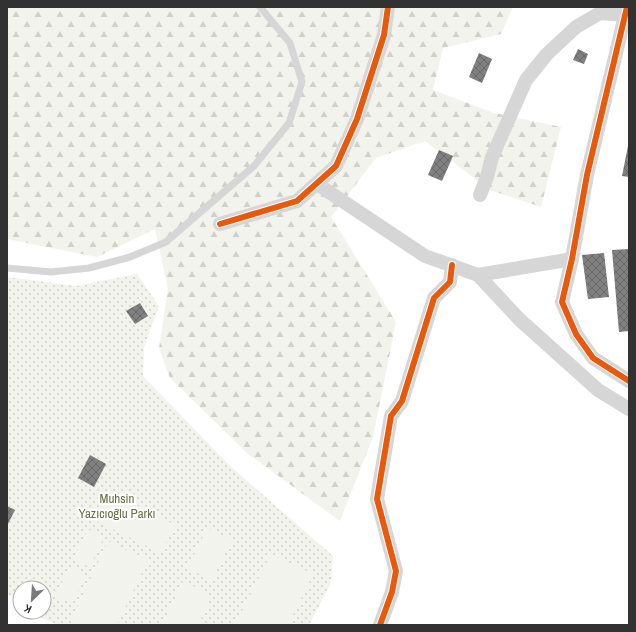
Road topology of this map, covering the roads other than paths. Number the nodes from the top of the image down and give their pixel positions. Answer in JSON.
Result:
{"nodes":[{"id":1,"x":260,"y":7,"type":"edge"},
{"id":2,"x":388,"y":7,"type":"edge"},
{"id":3,"x":627,"y":11,"type":"edge"},
{"id":4,"x":317,"y":184,"type":"junction"},
{"id":5,"x":480,"y":195,"type":"dead end"},
{"id":6,"x":220,"y":224,"type":"dead end"},
{"id":7,"x":572,"y":259,"type":"junction"},
{"id":8,"x":452,"y":265,"type":"junction"},
{"id":9,"x":7,"y":268,"type":"edge"},
{"id":10,"x":478,"y":275,"type":"junction"},
{"id":11,"x":629,"y":381,"type":"edge"},
{"id":12,"x":629,"y":409,"type":"edge"},
{"id":13,"x":380,"y":625,"type":"edge"}],
"edges":[{"from":1,"to":9,"type":"lane"},
{"from":2,"to":4,"type":"street"},
{"from":3,"to":5,"type":"street"},
{"from":3,"to":7,"type":"street"},
{"from":4,"to":6,"type":"street"},
{"from":4,"to":8,"type":"street"},
{"from":7,"to":10,"type":"street"},
{"from":7,"to":11,"type":"street"},
{"from":8,"to":10,"type":"street"},
{"from":8,"to":13,"type":"street"},
{"from":10,"to":12,"type":"street"}]}
